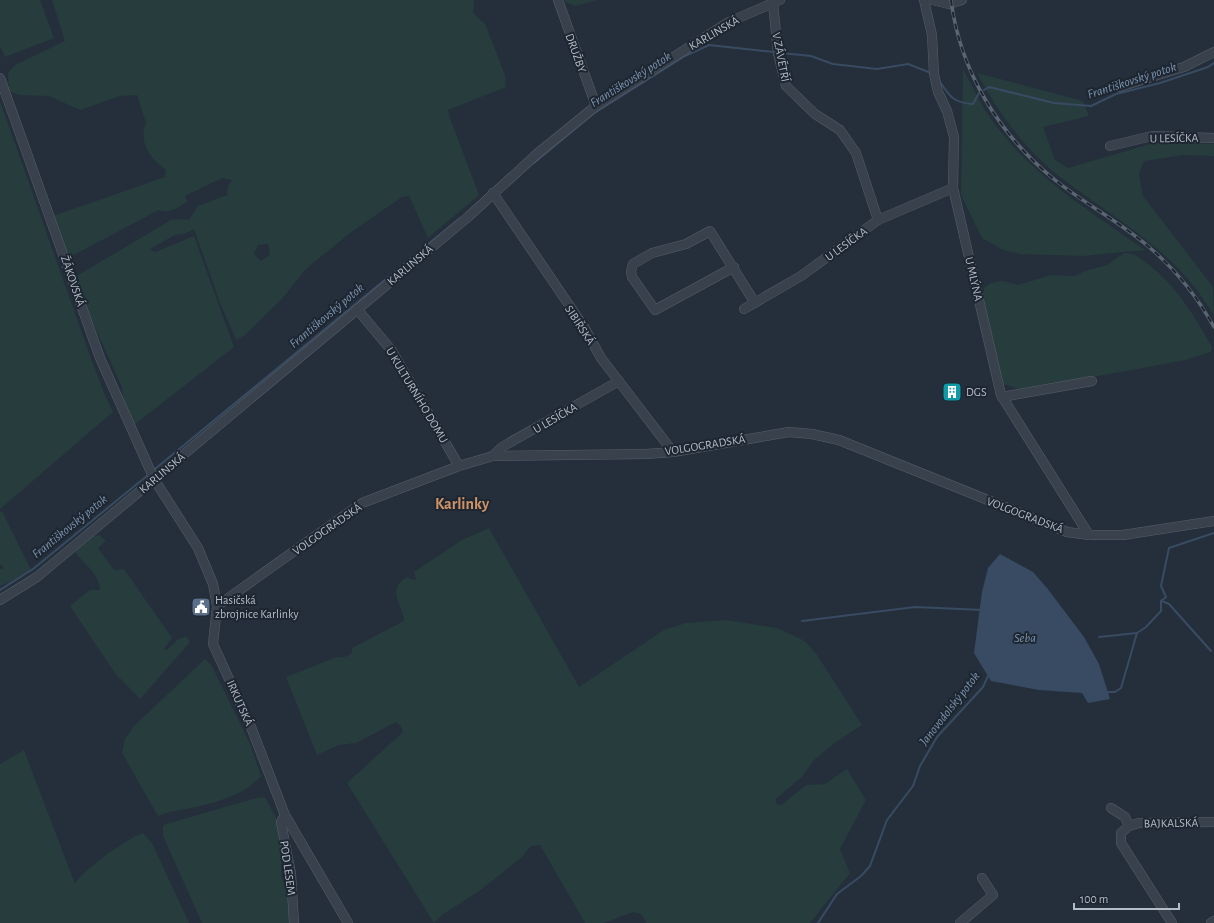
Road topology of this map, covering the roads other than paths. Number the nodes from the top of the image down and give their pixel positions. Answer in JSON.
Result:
{"nodes":[{"id":1,"x":558,"y":0,"type":"edge"},
{"id":2,"x":924,"y":0,"type":"edge"},
{"id":3,"x":932,"y":0,"type":"edge"},
{"id":4,"x":962,"y":0,"type":"edge"},
{"id":5,"x":776,"y":1,"type":"edge"},
{"id":6,"x":1214,"y":52,"type":"edge"},
{"id":7,"x":0,"y":78,"type":"edge"},
{"id":8,"x":1119,"y":87,"type":"dead end"},
{"id":9,"x":596,"y":106,"type":"junction"},
{"id":10,"x":1214,"y":138,"type":"edge"},
{"id":11,"x":1110,"y":146,"type":"dead end"},
{"id":12,"x":953,"y":188,"type":"junction"},
{"id":13,"x":493,"y":193,"type":"junction"},
{"id":14,"x":878,"y":220,"type":"junction"},
{"id":15,"x":734,"y":267,"type":"junction"},
{"id":16,"x":755,"y":303,"type":"junction"},
{"id":17,"x":357,"y":309,"type":"junction"},
{"id":18,"x":744,"y":309,"type":"dead end"},
{"id":19,"x":618,"y":381,"type":"junction"},
{"id":20,"x":1092,"y":381,"type":"dead end"},
{"id":21,"x":1002,"y":397,"type":"junction"},
{"id":22,"x":673,"y":452,"type":"junction"},
{"id":23,"x":493,"y":456,"type":"junction"},
{"id":24,"x":458,"y":466,"type":"junction"},
{"id":25,"x":154,"y":479,"type":"junction"},
{"id":26,"x":1214,"y":521,"type":"edge"},
{"id":27,"x":1089,"y":535,"type":"junction"},
{"id":28,"x":0,"y":600,"type":"edge"},
{"id":29,"x":217,"y":606,"type":"junction"},
{"id":30,"x":1111,"y":808,"type":"dead end"},
{"id":31,"x":285,"y":814,"type":"junction"},
{"id":32,"x":1214,"y":822,"type":"edge"},
{"id":33,"x":1129,"y":826,"type":"junction"},
{"id":34,"x":982,"y":878,"type":"dead end"},
{"id":35,"x":1214,"y":921,"type":"edge"},
{"id":36,"x":294,"y":923,"type":"edge"},
{"id":37,"x":348,"y":923,"type":"edge"},
{"id":38,"x":960,"y":923,"type":"edge"},
{"id":39,"x":1172,"y":923,"type":"edge"},
{"id":40,"x":1211,"y":923,"type":"edge"}],
"edges":[{"from":1,"to":9,"type":"street","name":"DRUŽBY"},
{"from":2,"to":12,"type":"street","name":"U MLÝNA"},
{"from":3,"to":4,"type":"street"},
{"from":5,"to":9,"type":"street","name":"KARLINSKÁ"},
{"from":5,"to":14,"type":"street","name":"V ZÁVĚTŘÍ"},
{"from":6,"to":8,"type":"street"},
{"from":7,"to":25,"type":"street","name":"ŽÁKOVSKÁ"},
{"from":9,"to":13,"type":"street","name":"KARLINSKÁ"},
{"from":10,"to":11,"type":"street","name":"U LESÍČKA"},
{"from":12,"to":14,"type":"street","name":"U LESÍČKA"},
{"from":12,"to":21,"type":"street","name":"U MLÝNA"},
{"from":13,"to":17,"type":"street","name":"KARLINSKÁ"},
{"from":13,"to":19,"type":"street","name":"SIBIŘSKÁ"},
{"from":14,"to":16,"type":"street","name":"U LESÍČKA"},
{"from":15,"to":15,"type":"street"},
{"from":15,"to":16,"type":"street"},
{"from":16,"to":18,"type":"street","name":"U LESÍČKA"},
{"from":17,"to":24,"type":"street","name":"U KULTURNÍHO DOMU"},
{"from":17,"to":25,"type":"street","name":"KARLINSKÁ"},
{"from":19,"to":22,"type":"street","name":"SIBIŘSKÁ"},
{"from":19,"to":23,"type":"street","name":"U LESÍČKA"},
{"from":20,"to":21,"type":"street"},
{"from":21,"to":27,"type":"street","name":"U MLÝNA"},
{"from":22,"to":23,"type":"street","name":"VOLGOGRADSKÁ"},
{"from":22,"to":27,"type":"street","name":"VOLGOGRADSKÁ"},
{"from":23,"to":24,"type":"street","name":"VOLGOGRADSKÁ"},
{"from":24,"to":29,"type":"street","name":"VOLGOGRADSKÁ"},
{"from":25,"to":28,"type":"street","name":"KARLINSKÁ"},
{"from":25,"to":29,"type":"street","name":"IRKUTSKÁ"},
{"from":26,"to":27,"type":"street","name":"VOLGOGRADSKÁ"},
{"from":29,"to":31,"type":"street","name":"IRKUTSKÁ"},
{"from":30,"to":33,"type":"street"},
{"from":31,"to":36,"type":"street","name":"POD LESEM"},
{"from":31,"to":37,"type":"street","name":"IRKUTSKÁ"},
{"from":32,"to":33,"type":"street","name":"BAJKALSKÁ"},
{"from":33,"to":39,"type":"street"},
{"from":34,"to":38,"type":"street"},
{"from":35,"to":40,"type":"street"}]}
